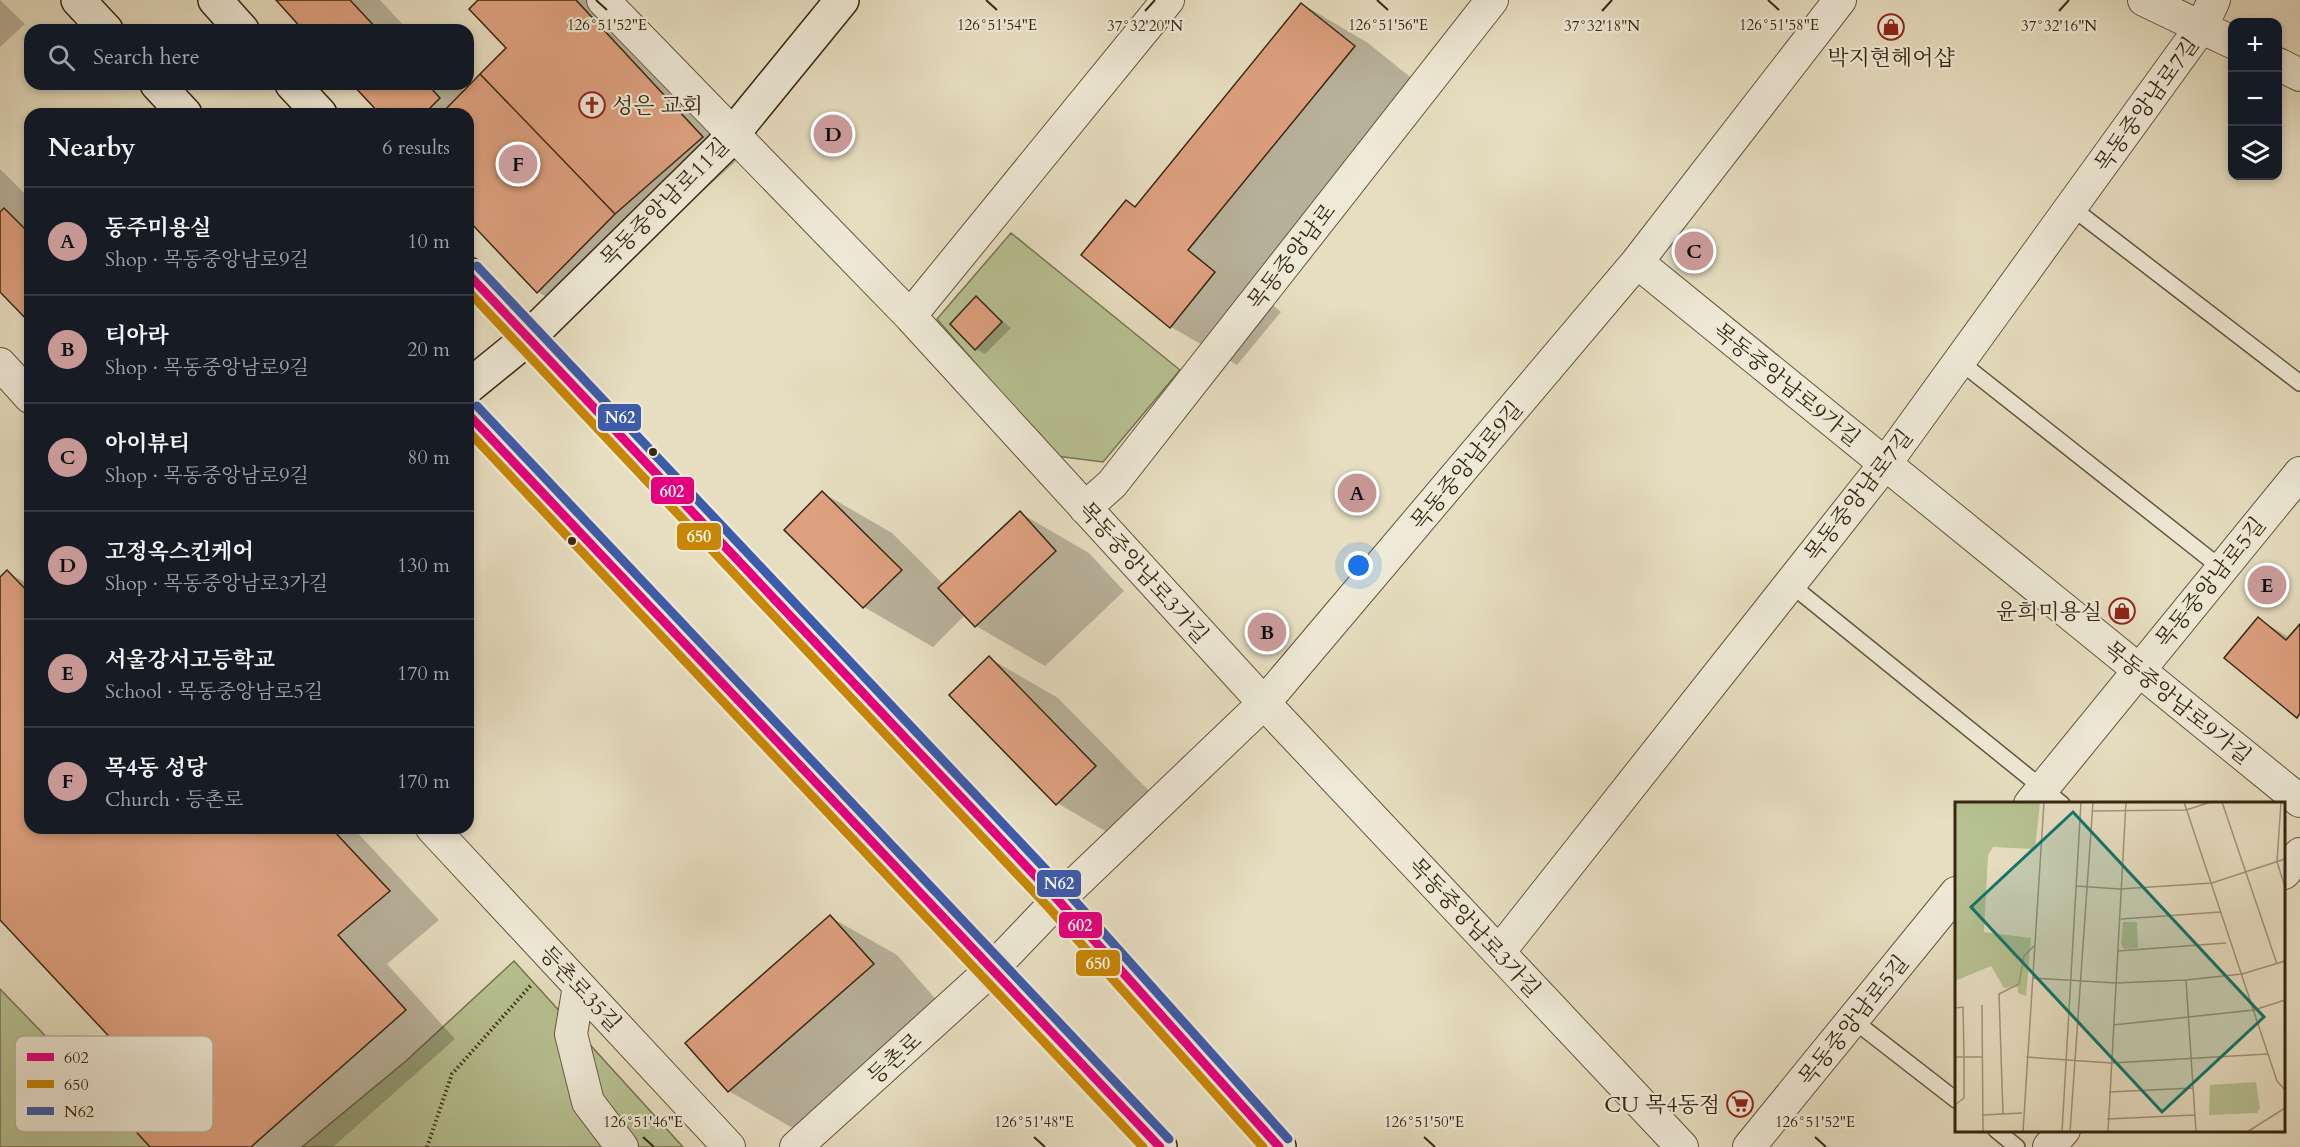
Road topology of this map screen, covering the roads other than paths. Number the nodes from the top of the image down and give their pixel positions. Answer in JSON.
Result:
{"nodes":[{"id":1,"x":78,"y":0,"type":"edge"},
{"id":2,"x":214,"y":0,"type":"edge"},
{"id":3,"x":603,"y":0,"type":"edge"},
{"id":4,"x":842,"y":0,"type":"edge"},
{"id":5,"x":1168,"y":0,"type":"edge"},
{"id":6,"x":1492,"y":0,"type":"edge"},
{"id":7,"x":1840,"y":0,"type":"edge"},
{"id":8,"x":2144,"y":0,"type":"edge"},
{"id":9,"x":2208,"y":13,"type":"edge"},
{"id":10,"x":100,"y":24,"type":"edge"},
{"id":11,"x":236,"y":24,"type":"edge"},
{"id":12,"x":2228,"y":37,"type":"edge"},
{"id":13,"x":2282,"y":66,"type":"edge"},
{"id":14,"x":2300,"y":75,"type":"edge"},
{"id":15,"x":163,"y":90,"type":"edge"},
{"id":16,"x":298,"y":90,"type":"edge"},
{"id":17,"x":179,"y":108,"type":"edge"},
{"id":18,"x":314,"y":108,"type":"edge"},
{"id":19,"x":733,"y":133,"type":"junction"},
{"id":20,"x":2071,"y":207,"type":"junction"},
{"id":21,"x":1637,"y":262,"type":"junction"},
{"id":22,"x":474,"y":281,"type":"edge"},
{"id":23,"x":910,"y":316,"type":"junction"},
{"id":24,"x":527,"y":339,"type":"junction"},
{"id":25,"x":1959,"y":361,"type":"junction"},
{"id":26,"x":0,"y":364,"type":"edge"},
{"id":27,"x":474,"y":382,"type":"edge"},
{"id":28,"x":2300,"y":383,"type":"edge"},
{"id":29,"x":24,"y":390,"type":"edge"},
{"id":30,"x":474,"y":420,"type":"edge"},
{"id":31,"x":1884,"y":464,"type":"junction"},
{"id":32,"x":2300,"y":473,"type":"edge"},
{"id":33,"x":1085,"y":508,"type":"junction"},
{"id":34,"x":2221,"y":568,"type":"junction"},
{"id":35,"x":1790,"y":584,"type":"junction"},
{"id":36,"x":2138,"y":670,"type":"junction"},
{"id":37,"x":1264,"y":704,"type":"junction"},
{"id":38,"x":2045,"y":798,"type":"edge"},
{"id":39,"x":2300,"y":801,"type":"edge"},
{"id":40,"x":438,"y":834,"type":"edge"},
{"id":41,"x":2300,"y":854,"type":"edge"},
{"id":42,"x":2285,"y":871,"type":"edge"},
{"id":43,"x":1955,"y":894,"type":"edge"},
{"id":44,"x":1058,"y":900,"type":"junction"},
{"id":45,"x":1499,"y":952,"type":"junction"},
{"id":46,"x":992,"y":969,"type":"junction"},
{"id":47,"x":579,"y":986,"type":"junction"},
{"id":48,"x":1853,"y":1020,"type":"junction"},
{"id":49,"x":1955,"y":1099,"type":"edge"},
{"id":50,"x":1997,"y":1132,"type":"edge"},
{"id":51,"x":2063,"y":1132,"type":"edge"},
{"id":52,"x":622,"y":1147,"type":"edge"},
{"id":53,"x":729,"y":1147,"type":"edge"},
{"id":54,"x":796,"y":1147,"type":"edge"},
{"id":55,"x":1160,"y":1147,"type":"edge"},
{"id":56,"x":1279,"y":1147,"type":"edge"},
{"id":57,"x":1682,"y":1147,"type":"edge"},
{"id":58,"x":1749,"y":1147,"type":"edge"},
{"id":59,"x":2017,"y":1147,"type":"edge"},
{"id":60,"x":2049,"y":1147,"type":"edge"}],
"edges":[{"from":1,"to":10,"type":"main road"},
{"from":2,"to":11,"type":"main road"},
{"from":3,"to":19,"type":"street","name":"목동중앙남로3가길"},
{"from":4,"to":19,"type":"main road","name":"목동중앙남로11길"},
{"from":5,"to":23,"type":"street"},
{"from":6,"to":33,"type":"street","name":"목동중앙남로"},
{"from":7,"to":21,"type":"street","name":"목동중앙남로9길"},
{"from":8,"to":9,"type":"street"},
{"from":9,"to":12,"type":"street"},
{"from":9,"to":20,"type":"street","name":"목동중앙남로7길"},
{"from":13,"to":14,"type":"street"},
{"from":15,"to":17,"type":"main road"},
{"from":16,"to":18,"type":"main road"},
{"from":19,"to":23,"type":"street","name":"목동중앙남로3가길"},
{"from":19,"to":24,"type":"main road","name":"목동중앙남로11길"},
{"from":20,"to":25,"type":"street","name":"목동중앙남로7길"},
{"from":20,"to":28,"type":"lane"},
{"from":21,"to":31,"type":"street","name":"목동중앙남로9가길"},
{"from":21,"to":37,"type":"street","name":"목동중앙남로9길"},
{"from":22,"to":24,"type":"main road"},
{"from":23,"to":33,"type":"street","name":"목동중앙남로3가길"},
{"from":24,"to":27,"type":"main road","name":"목동중앙남로11길"},
{"from":24,"to":44,"type":"main road"},
{"from":25,"to":31,"type":"street","name":"목동중앙남로7길"},
{"from":25,"to":34,"type":"lane"},
{"from":26,"to":29,"type":"street"},
{"from":30,"to":46,"type":"main road"},
{"from":31,"to":35,"type":"street","name":"목동중앙남로7길"},
{"from":31,"to":36,"type":"street","name":"목동중앙남로9가길"},
{"from":32,"to":34,"type":"street","name":"목동중앙남로5길"},
{"from":33,"to":37,"type":"street","name":"목동중앙남로3가길"},
{"from":34,"to":36,"type":"street","name":"목동중앙남로5길"},
{"from":35,"to":38,"type":"lane"},
{"from":35,"to":45,"type":"street","name":"목동중앙남로7길"},
{"from":36,"to":38,"type":"street","name":"목동중앙남로5길"},
{"from":36,"to":39,"type":"street","name":"목동중앙남로9가길"},
{"from":37,"to":44,"type":"street","name":"목동중앙남로9길"},
{"from":37,"to":45,"type":"street","name":"목동중앙남로3가길"},
{"from":40,"to":47,"type":"street","name":"등촌로35길"},
{"from":41,"to":42,"type":"street"},
{"from":43,"to":48,"type":"street","name":"목동중앙남로5길"},
{"from":44,"to":46,"type":"street","name":"등촌로"},
{"from":44,"to":56,"type":"main road"},
{"from":45,"to":57,"type":"street","name":"목동중앙남로3가길"},
{"from":46,"to":54,"type":"street","name":"등촌로"},
{"from":46,"to":55,"type":"main road"},
{"from":47,"to":52,"type":"street"},
{"from":47,"to":53,"type":"street","name":"등촌로35길"},
{"from":48,"to":49,"type":"lane"},
{"from":48,"to":58,"type":"street","name":"목동중앙남로5길"},
{"from":50,"to":59,"type":"lane"},
{"from":51,"to":60,"type":"street"}]}
